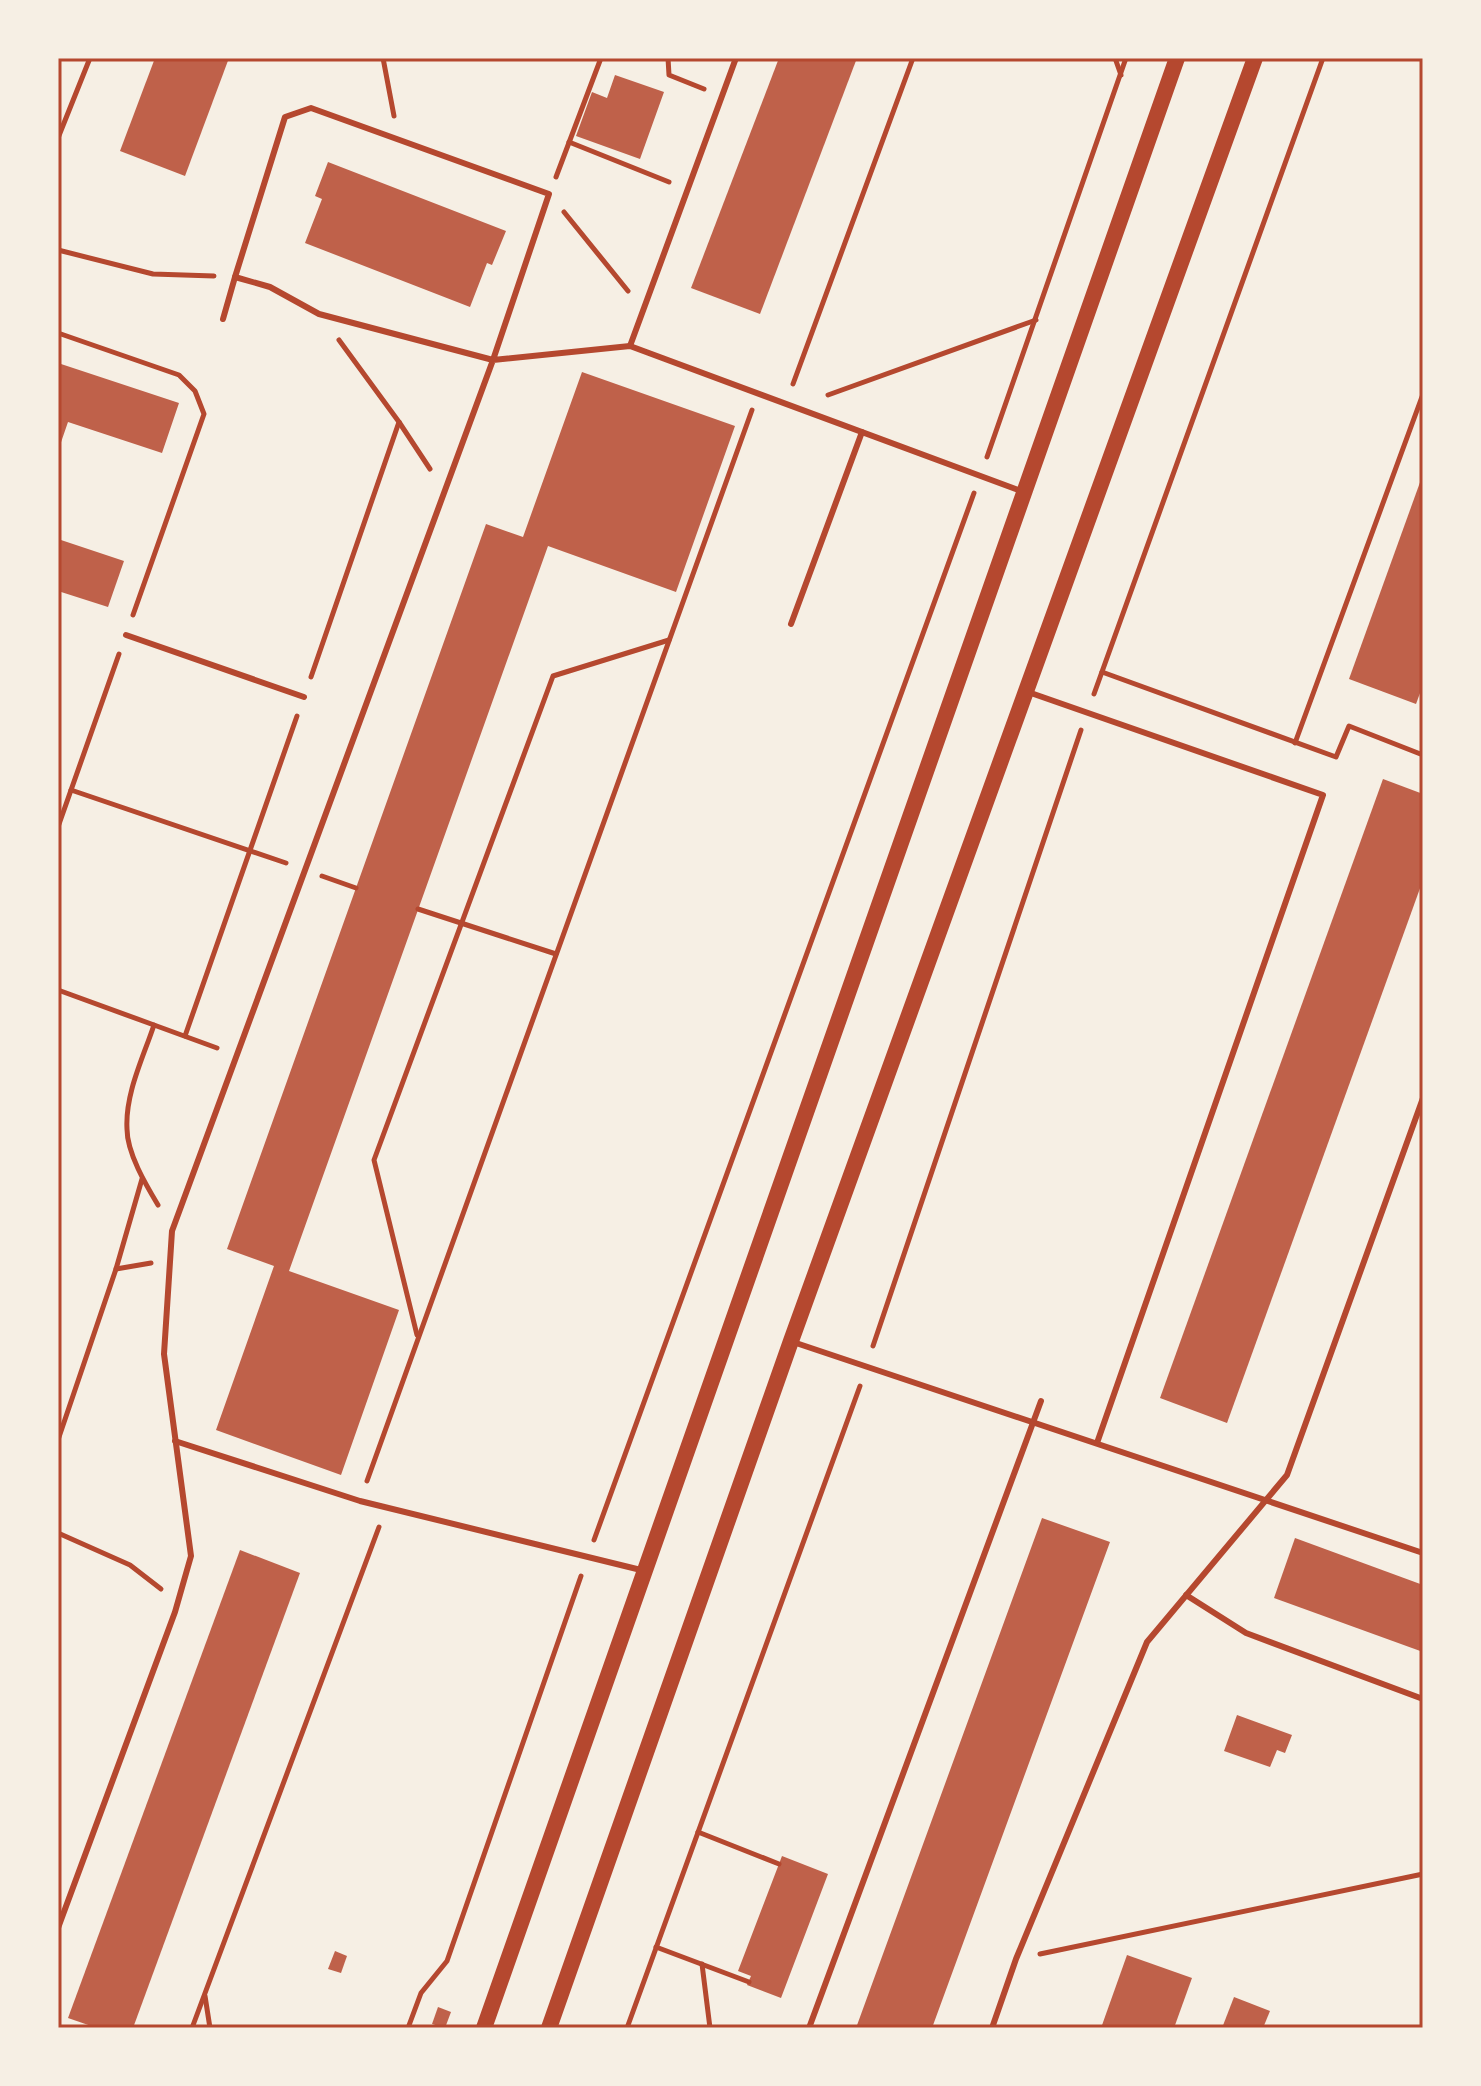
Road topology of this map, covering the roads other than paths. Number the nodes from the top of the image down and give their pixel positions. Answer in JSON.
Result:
{"nodes":[{"id":1,"x":736,"y":58,"type":"edge"},
{"id":2,"x":1177,"y":58,"type":"edge"},
{"id":3,"x":1255,"y":58,"type":"edge"},
{"id":4,"x":235,"y":277,"type":"junction"},
{"id":5,"x":223,"y":319,"type":"dead end"},
{"id":6,"x":630,"y":346,"type":"junction"},
{"id":7,"x":493,"y":360,"type":"junction"},
{"id":8,"x":862,"y":432,"type":"junction"},
{"id":9,"x":1024,"y":492,"type":"junction"},
{"id":10,"x":791,"y":624,"type":"dead end"},
{"id":11,"x":126,"y":635,"type":"road end"},
{"id":12,"x":1025,"y":691,"type":"junction"},
{"id":13,"x":304,"y":697,"type":"road end"},
{"id":14,"x":1423,"y":1098,"type":"edge"},
{"id":15,"x":791,"y":1341,"type":"junction"},
{"id":16,"x":1041,"y":1401,"type":"dead end"},
{"id":17,"x":1033,"y":1423,"type":"junction"},
{"id":18,"x":175,"y":1441,"type":"junction"},
{"id":19,"x":1097,"y":1443,"type":"junction"},
{"id":20,"x":1266,"y":1501,"type":"junction"},
{"id":21,"x":1423,"y":1553,"type":"edge"},
{"id":22,"x":645,"y":1571,"type":"junction"},
{"id":23,"x":1186,"y":1595,"type":"junction"},
{"id":24,"x":1423,"y":1699,"type":"edge"},
{"id":25,"x":58,"y":1928,"type":"edge"},
{"id":26,"x":484,"y":2028,"type":"edge"},
{"id":27,"x":549,"y":2028,"type":"edge"},
{"id":28,"x":809,"y":2028,"type":"edge"},
{"id":29,"x":992,"y":2028,"type":"edge"}],
"edges":[{"from":1,"to":6,"type":"lane"},
{"from":2,"to":9,"type":"main road"},
{"from":3,"to":12,"type":"main road"},
{"from":4,"to":5,"type":"lane"},
{"from":4,"to":7,"type":"lane"},
{"from":4,"to":7,"type":"lane"},
{"from":6,"to":7,"type":"lane"},
{"from":6,"to":8,"type":"lane"},
{"from":7,"to":18,"type":"lane"},
{"from":8,"to":9,"type":"lane"},
{"from":8,"to":10,"type":"lane"},
{"from":9,"to":22,"type":"main road"},
{"from":11,"to":13,"type":"lane"},
{"from":12,"to":15,"type":"main road"},
{"from":12,"to":19,"type":"lane"},
{"from":14,"to":20,"type":"lane"},
{"from":15,"to":17,"type":"lane"},
{"from":15,"to":27,"type":"main road"},
{"from":16,"to":17,"type":"lane"},
{"from":17,"to":19,"type":"lane"},
{"from":17,"to":28,"type":"lane"},
{"from":18,"to":22,"type":"lane"},
{"from":18,"to":25,"type":"lane"},
{"from":19,"to":20,"type":"lane"},
{"from":20,"to":21,"type":"lane"},
{"from":20,"to":23,"type":"lane"},
{"from":22,"to":26,"type":"main road"},
{"from":23,"to":24,"type":"lane"},
{"from":23,"to":29,"type":"lane"}]}
